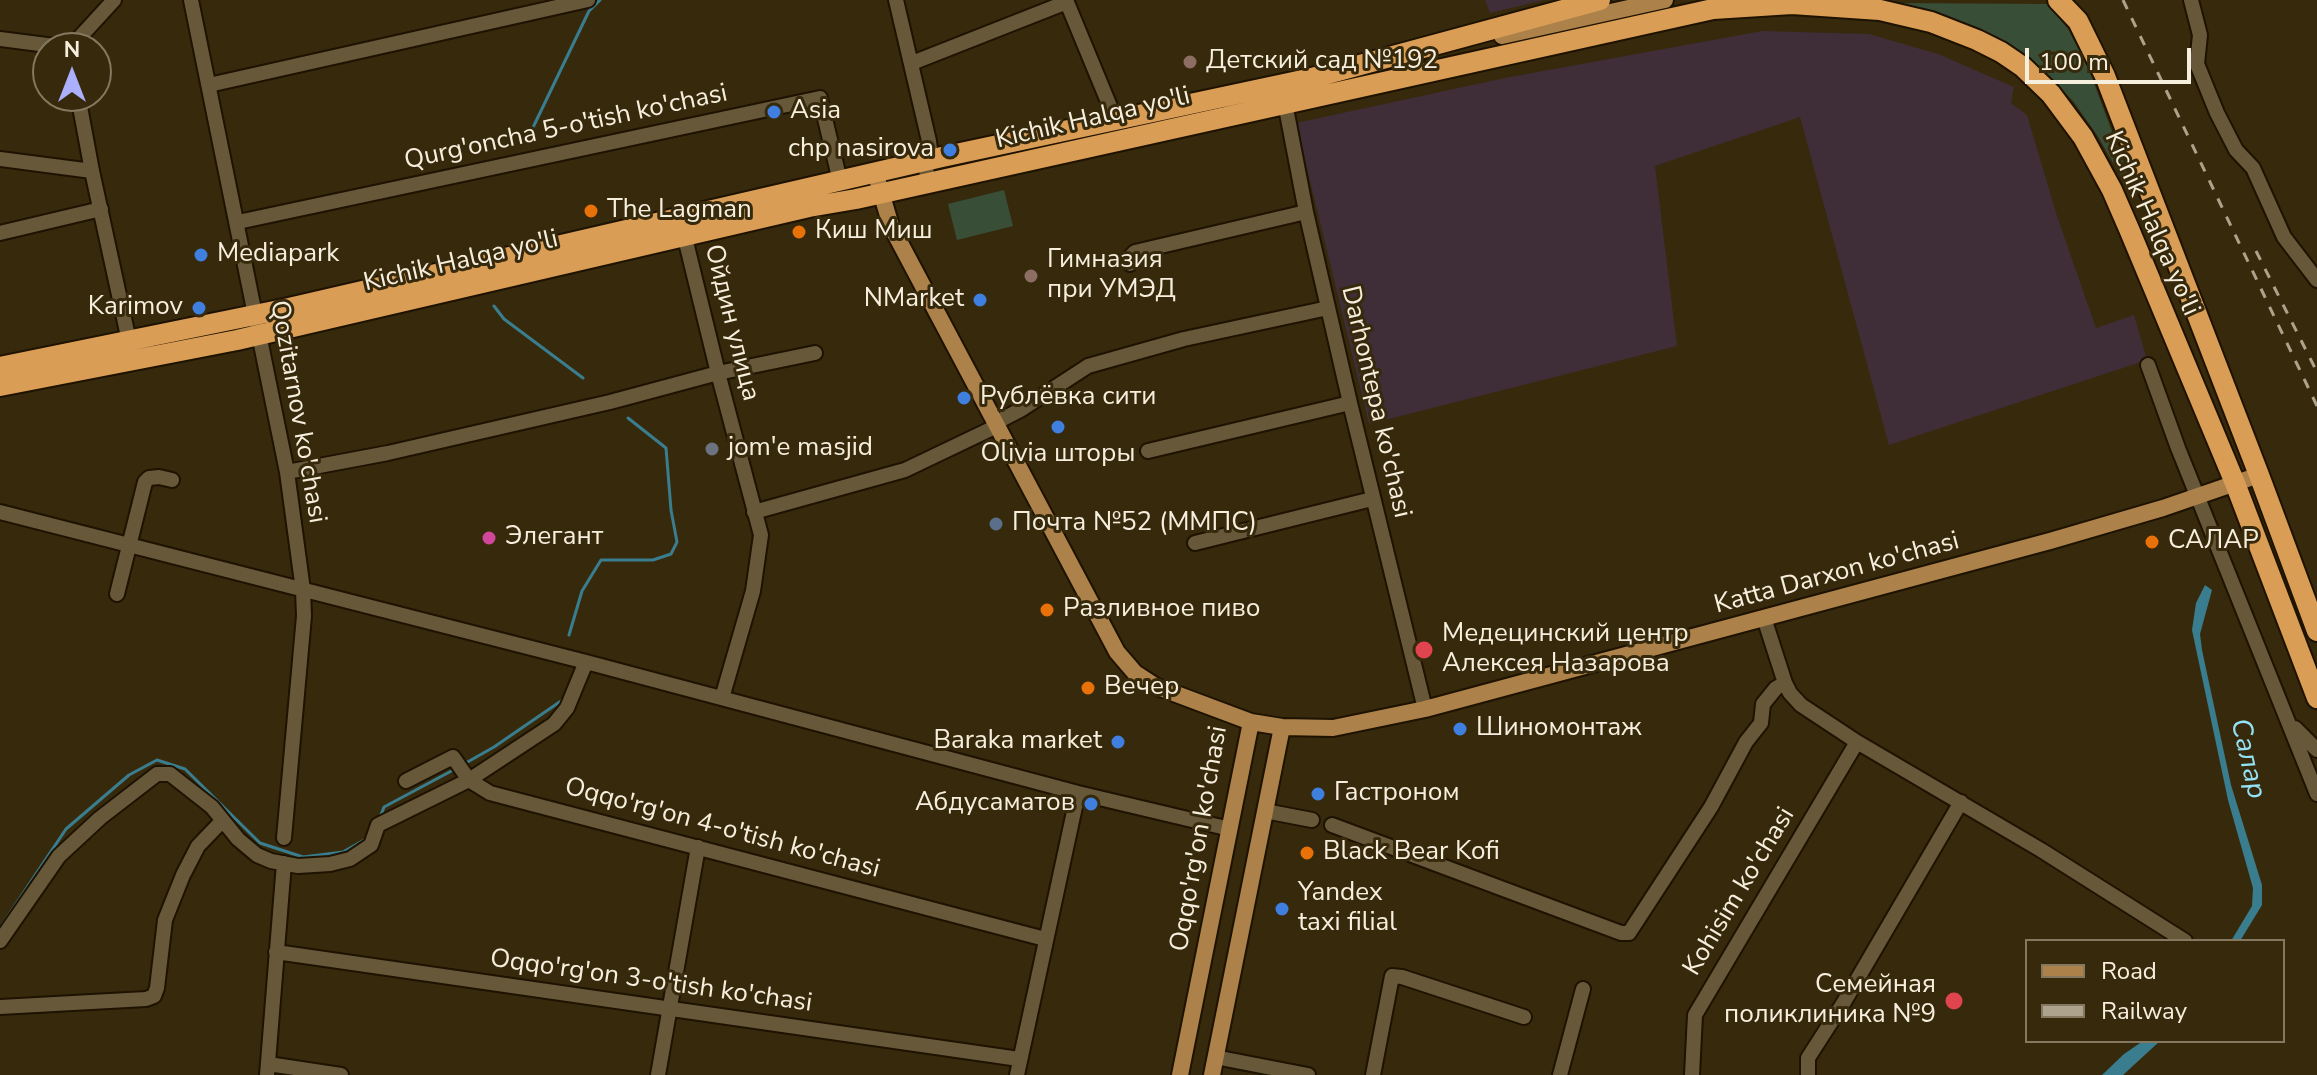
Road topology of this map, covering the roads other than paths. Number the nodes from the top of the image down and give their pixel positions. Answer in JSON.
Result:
{"nodes":[{"id":1,"x":114,"y":0,"type":"edge"},
{"id":2,"x":191,"y":0,"type":"edge"},
{"id":3,"x":588,"y":0,"type":"edge"},
{"id":4,"x":896,"y":0,"type":"edge"},
{"id":5,"x":1600,"y":0,"type":"edge"},
{"id":6,"x":1665,"y":0,"type":"edge"},
{"id":7,"x":1784,"y":0,"type":"edge"},
{"id":8,"x":2058,"y":0,"type":"edge"},
{"id":9,"x":2191,"y":0,"type":"edge"},
{"id":10,"x":1067,"y":1,"type":"edge"},
{"id":11,"x":1730,"y":7,"type":"junction"},
{"id":12,"x":85,"y":32,"type":"edge"},
{"id":13,"x":0,"y":39,"type":"edge"},
{"id":14,"x":32,"y":43,"type":"edge"},
{"id":15,"x":912,"y":63,"type":"junction"},
{"id":16,"x":1337,"y":72,"type":"junction"},
{"id":17,"x":209,"y":85,"type":"junction"},
{"id":18,"x":1283,"y":94,"type":"junction"},
{"id":19,"x":81,"y":112,"type":"edge"},
{"id":20,"x":1116,"y":121,"type":"junction"},
{"id":21,"x":0,"y":159,"type":"edge"},
{"id":22,"x":926,"y":160,"type":"junction"},
{"id":23,"x":92,"y":171,"type":"junction"},
{"id":24,"x":876,"y":173,"type":"junction"},
{"id":25,"x":840,"y":181,"type":"junction"},
{"id":26,"x":927,"y":183,"type":"junction"},
{"id":27,"x":881,"y":193,"type":"junction"},
{"id":28,"x":101,"y":209,"type":"junction"},
{"id":29,"x":1306,"y":212,"type":"junction"},
{"id":30,"x":238,"y":222,"type":"junction"},
{"id":31,"x":0,"y":233,"type":"edge"},
{"id":32,"x":685,"y":238,"type":"junction"},
{"id":33,"x":1130,"y":264,"type":"dead end"},
{"id":34,"x":2317,"y":280,"type":"edge"},
{"id":35,"x":1328,"y":308,"type":"junction"},
{"id":36,"x":258,"y":325,"type":"junction"},
{"id":37,"x":129,"y":341,"type":"junction"},
{"id":38,"x":815,"y":353,"type":"dead end"},
{"id":39,"x":2148,"y":365,"type":"dead end"},
{"id":40,"x":0,"y":367,"type":"edge"},
{"id":41,"x":718,"y":373,"type":"junction"},
{"id":42,"x":0,"y":386,"type":"edge"},
{"id":43,"x":1350,"y":403,"type":"junction"},
{"id":44,"x":996,"y":425,"type":"junction"},
{"id":45,"x":1148,"y":451,"type":"dead end"},
{"id":46,"x":287,"y":472,"type":"junction"},
{"id":47,"x":2259,"y":475,"type":"junction"},
{"id":48,"x":172,"y":480,"type":"dead end"},
{"id":49,"x":2235,"y":483,"type":"junction"},
{"id":50,"x":2197,"y":495,"type":"junction"},
{"id":51,"x":1372,"y":499,"type":"junction"},
{"id":52,"x":0,"y":512,"type":"edge"},
{"id":53,"x":754,"y":512,"type":"junction"},
{"id":54,"x":1195,"y":543,"type":"dead end"},
{"id":55,"x":130,"y":544,"type":"junction"},
{"id":56,"x":303,"y":590,"type":"junction"},
{"id":57,"x":117,"y":594,"type":"dead end"},
{"id":58,"x":1764,"y":618,"type":"junction"},
{"id":59,"x":2317,"y":631,"type":"edge"},
{"id":60,"x":586,"y":662,"type":"junction"},
{"id":61,"x":1785,"y":683,"type":"junction"},
{"id":62,"x":722,"y":698,"type":"junction"},
{"id":63,"x":2317,"y":698,"type":"edge"},
{"id":64,"x":1425,"y":709,"type":"junction"},
{"id":65,"x":1251,"y":722,"type":"junction"},
{"id":66,"x":2289,"y":722,"type":"junction"},
{"id":67,"x":1282,"y":727,"type":"junction"},
{"id":68,"x":1857,"y":742,"type":"junction"},
{"id":69,"x":2317,"y":750,"type":"edge"},
{"id":70,"x":463,"y":770,"type":"junction"},
{"id":71,"x":406,"y":781,"type":"dead end"},
{"id":72,"x":1078,"y":793,"type":"junction"},
{"id":73,"x":2317,"y":794,"type":"edge"},
{"id":74,"x":1961,"y":802,"type":"junction"},
{"id":75,"x":1265,"y":811,"type":"junction"},
{"id":76,"x":1312,"y":820,"type":"dead end"},
{"id":77,"x":222,"y":821,"type":"junction"},
{"id":78,"x":1332,"y":825,"type":"dead end"},
{"id":79,"x":1230,"y":829,"type":"junction"},
{"id":80,"x":284,"y":838,"type":"dead end"},
{"id":81,"x":698,"y":847,"type":"junction"},
{"id":82,"x":284,"y":863,"type":"junction"},
{"id":83,"x":1045,"y":939,"type":"junction"},
{"id":84,"x":2182,"y":939,"type":"edge"},
{"id":85,"x":0,"y":941,"type":"edge"},
{"id":86,"x":276,"y":952,"type":"junction"},
{"id":87,"x":1583,"y":989,"type":"dead end"},
{"id":88,"x":0,"y":1007,"type":"edge"},
{"id":89,"x":671,"y":1009,"type":"junction"},
{"id":90,"x":1524,"y":1017,"type":"dead end"},
{"id":91,"x":1215,"y":1057,"type":"junction"},
{"id":92,"x":1019,"y":1059,"type":"junction"},
{"id":93,"x":267,"y":1070,"type":"edge"},
{"id":94,"x":341,"y":1075,"type":"edge"},
{"id":95,"x":658,"y":1075,"type":"edge"},
{"id":96,"x":1017,"y":1075,"type":"edge"},
{"id":97,"x":1180,"y":1075,"type":"edge"},
{"id":98,"x":1212,"y":1075,"type":"edge"},
{"id":99,"x":1308,"y":1075,"type":"edge"},
{"id":100,"x":1373,"y":1075,"type":"edge"},
{"id":101,"x":1560,"y":1075,"type":"edge"},
{"id":102,"x":1692,"y":1075,"type":"edge"},
{"id":103,"x":1808,"y":1075,"type":"edge"}],
"edges":[{"from":1,"to":12,"type":"street"},
{"from":2,"to":17,"type":"street","name":"Qozitarnov ko'chasi"},
{"from":3,"to":17,"type":"street"},
{"from":4,"to":15,"type":"street"},
{"from":5,"to":16,"type":"highway","name":"Kichik Halqa yo'li"},
{"from":6,"to":16,"type":"main road"},
{"from":7,"to":11,"type":"main road"},
{"from":8,"to":47,"type":"highway","name":"Kichik Halqa yo'li"},
{"from":9,"to":34,"type":"street"},
{"from":10,"to":15,"type":"street"},
{"from":10,"to":20,"type":"street"},
{"from":11,"to":18,"type":"highway","name":"Kichik Halqa yo'li"},
{"from":11,"to":49,"type":"highway","name":"Kichik Halqa yo'li"},
{"from":13,"to":14,"type":"street"},
{"from":15,"to":22,"type":"street"},
{"from":16,"to":18,"type":"highway","name":"Kichik Halqa yo'li"},
{"from":17,"to":30,"type":"street","name":"Qozitarnov ko'chasi"},
{"from":18,"to":20,"type":"highway","name":"Kichik Halqa yo'li"},
{"from":18,"to":26,"type":"highway","name":"Kichik Halqa yo'li"},
{"from":18,"to":29,"type":"street","name":"Darhontepa ko'chasi"},
{"from":19,"to":23,"type":"street"},
{"from":20,"to":22,"type":"highway","name":"Kichik Halqa yo'li"},
{"from":21,"to":23,"type":"street"},
{"from":22,"to":24,"type":"highway","name":"Kichik Halqa yo'li"},
{"from":22,"to":26,"type":"street"},
{"from":23,"to":28,"type":"street"},
{"from":24,"to":25,"type":"highway","name":"Kichik Halqa yo'li"},
{"from":24,"to":27,"type":"main road","name":"Oqqo'rg'on ko'chasi"},
{"from":25,"to":30,"type":"street","name":"Qurg'oncha 5-o'tish ko'chasi"},
{"from":25,"to":36,"type":"highway","name":"Kichik Halqa yo'li"},
{"from":26,"to":27,"type":"highway","name":"Kichik Halqa yo'li"},
{"from":27,"to":32,"type":"highway","name":"Kichik Halqa yo'li"},
{"from":27,"to":44,"type":"main road","name":"Oqqo'rg'on ko'chasi"},
{"from":28,"to":31,"type":"street"},
{"from":28,"to":37,"type":"street"},
{"from":29,"to":33,"type":"street"},
{"from":29,"to":35,"type":"street","name":"Darhontepa ko'chasi"},
{"from":30,"to":36,"type":"street","name":"Qozitarnov ko'chasi"},
{"from":32,"to":36,"type":"highway","name":"Kichik Halqa yo'li"},
{"from":32,"to":41,"type":"street","name":"Ойдин улица"},
{"from":35,"to":43,"type":"street","name":"Darhontepa ko'chasi"},
{"from":35,"to":44,"type":"street"},
{"from":36,"to":37,"type":"highway","name":"Kichik Halqa yo'li"},
{"from":36,"to":42,"type":"highway","name":"Kichik Halqa yo'li"},
{"from":36,"to":46,"type":"street","name":"Qozitarnov ko'chasi"},
{"from":37,"to":40,"type":"highway","name":"Kichik Halqa yo'li"},
{"from":38,"to":41,"type":"street"},
{"from":39,"to":50,"type":"street"},
{"from":41,"to":46,"type":"street"},
{"from":41,"to":53,"type":"street","name":"Ойдин улица"},
{"from":43,"to":45,"type":"street"},
{"from":43,"to":51,"type":"street","name":"Darhontepa ko'chasi"},
{"from":44,"to":53,"type":"street"},
{"from":44,"to":65,"type":"main road","name":"Oqqo'rg'on ko'chasi"},
{"from":46,"to":56,"type":"street","name":"Qozitarnov ko'chasi"},
{"from":47,"to":49,"type":"main road","name":"Katta Darxon ko'chasi"},
{"from":47,"to":59,"type":"highway","name":"Kichik Halqa yo'li"},
{"from":48,"to":55,"type":"street"},
{"from":49,"to":50,"type":"main road","name":"Katta Darxon ko'chasi"},
{"from":49,"to":63,"type":"highway","name":"Kichik Halqa yo'li"},
{"from":50,"to":58,"type":"main road","name":"Katta Darxon ko'chasi"},
{"from":50,"to":66,"type":"street"},
{"from":51,"to":54,"type":"street"},
{"from":51,"to":64,"type":"street","name":"Darhontepa ko'chasi"},
{"from":52,"to":55,"type":"street"},
{"from":53,"to":62,"type":"street","name":"Ойдин улица"},
{"from":55,"to":56,"type":"street"},
{"from":55,"to":57,"type":"street"},
{"from":56,"to":60,"type":"street"},
{"from":56,"to":80,"type":"street","name":"Qozitarnov ko'chasi"},
{"from":58,"to":61,"type":"street"},
{"from":58,"to":64,"type":"main road","name":"Katta Darxon ko'chasi"},
{"from":60,"to":62,"type":"street"},
{"from":60,"to":70,"type":"street"},
{"from":61,"to":68,"type":"street"},
{"from":61,"to":78,"type":"street"},
{"from":62,"to":72,"type":"street"},
{"from":64,"to":67,"type":"main road","name":"Katta Darxon ko'chasi"},
{"from":65,"to":67,"type":"main road","name":"Katta Darxon ko'chasi"},
{"from":65,"to":79,"type":"main road","name":"Oqqo'rg'on ko'chasi"},
{"from":66,"to":69,"type":"street"},
{"from":66,"to":73,"type":"street"},
{"from":67,"to":75,"type":"main road","name":"Oqqo'rg'on ko'chasi"},
{"from":68,"to":74,"type":"street"},
{"from":68,"to":102,"type":"street","name":"Kohisim ko'chasi"},
{"from":70,"to":71,"type":"street"},
{"from":70,"to":81,"type":"street","name":"Oqqo'rg'on 4-o'tish ko'chasi"},
{"from":70,"to":82,"type":"street"},
{"from":72,"to":79,"type":"street"},
{"from":72,"to":83,"type":"street"},
{"from":74,"to":84,"type":"street"},
{"from":74,"to":103,"type":"street"},
{"from":75,"to":76,"type":"street"},
{"from":75,"to":91,"type":"main road","name":"Oqqo'rg'on ko'chasi"},
{"from":77,"to":82,"type":"street"},
{"from":77,"to":85,"type":"street"},
{"from":77,"to":88,"type":"street"},
{"from":79,"to":97,"type":"main road","name":"Oqqo'rg'on ko'chasi"},
{"from":81,"to":83,"type":"street","name":"Oqqo'rg'on 4-o'tish ko'chasi"},
{"from":81,"to":89,"type":"street"},
{"from":82,"to":86,"type":"street"},
{"from":83,"to":92,"type":"street"},
{"from":86,"to":89,"type":"street","name":"Oqqo'rg'on 3-o'tish ko'chasi"},
{"from":86,"to":93,"type":"street"},
{"from":87,"to":101,"type":"street"},
{"from":89,"to":92,"type":"street","name":"Oqqo'rg'on 3-o'tish ko'chasi"},
{"from":89,"to":95,"type":"street"},
{"from":90,"to":100,"type":"street"},
{"from":91,"to":98,"type":"main road","name":"Oqqo'rg'on ko'chasi"},
{"from":91,"to":99,"type":"street"},
{"from":92,"to":96,"type":"street"},
{"from":93,"to":94,"type":"street"}]}
